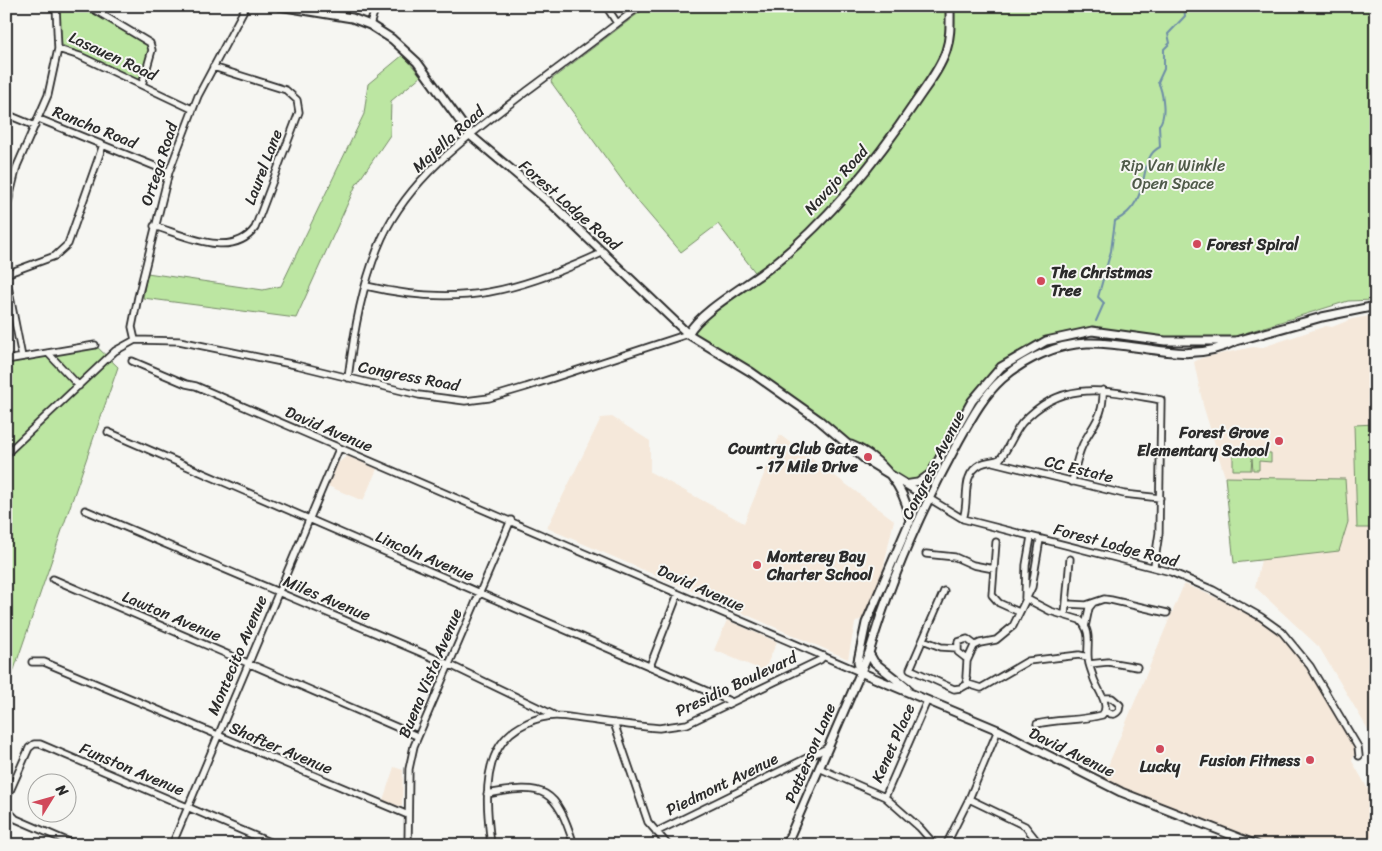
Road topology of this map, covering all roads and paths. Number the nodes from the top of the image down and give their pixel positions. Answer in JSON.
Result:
{"nodes":[{"id":1,"x":56,"y":6,"type":"edge"},
{"id":2,"x":88,"y":6,"type":"edge"},
{"id":3,"x":246,"y":6,"type":"edge"},
{"id":4,"x":279,"y":6,"type":"edge"},
{"id":5,"x":376,"y":6,"type":"edge"},
{"id":6,"x":606,"y":6,"type":"edge"},
{"id":7,"x":640,"y":6,"type":"edge"},
{"id":8,"x":950,"y":6,"type":"edge"},
{"id":9,"x":617,"y":23,"type":"junction"},
{"id":10,"x":370,"y":25,"type":"junction"},
{"id":11,"x":58,"y":49,"type":"junction"},
{"id":12,"x":213,"y":68,"type":"junction"},
{"id":13,"x":142,"y":85,"type":"junction"},
{"id":14,"x":192,"y":109,"type":"junction"},
{"id":15,"x":6,"y":114,"type":"edge"},
{"id":16,"x":39,"y":119,"type":"junction"},
{"id":17,"x":35,"y":126,"type":"junction"},
{"id":18,"x":470,"y":135,"type":"junction"},
{"id":19,"x":103,"y":145,"type":"junction"},
{"id":20,"x":169,"y":172,"type":"junction"},
{"id":21,"x":6,"y":211,"type":"edge"},
{"id":22,"x":154,"y":226,"type":"junction"},
{"id":23,"x":604,"y":252,"type":"junction"},
{"id":24,"x":6,"y":275,"type":"edge"},
{"id":25,"x":366,"y":286,"type":"junction"},
{"id":26,"x":1376,"y":306,"type":"edge"},
{"id":27,"x":688,"y":334,"type":"junction"},
{"id":28,"x":135,"y":340,"type":"junction"},
{"id":29,"x":1236,"y":341,"type":"junction"},
{"id":30,"x":95,"y":345,"type":"dead end"},
{"id":31,"x":48,"y":353,"type":"junction"},
{"id":32,"x":22,"y":357,"type":"junction"},
{"id":33,"x":6,"y":360,"type":"edge"},
{"id":34,"x":132,"y":361,"type":"dead end"},
{"id":35,"x":348,"y":378,"type":"junction"},
{"id":36,"x":78,"y":386,"type":"junction"},
{"id":37,"x":1103,"y":390,"type":"junction"},
{"id":38,"x":108,"y":432,"type":"dead end"},
{"id":39,"x":339,"y":449,"type":"junction"},
{"id":40,"x":6,"y":454,"type":"edge"},
{"id":41,"x":993,"y":462,"type":"junction"},
{"id":42,"x":933,"y":468,"type":"junction"},
{"id":43,"x":887,"y":473,"type":"junction"},
{"id":44,"x":1072,"y":482,"type":"junction"},
{"id":45,"x":905,"y":484,"type":"junction"},
{"id":46,"x":925,"y":496,"type":"junction"},
{"id":47,"x":1160,"y":498,"type":"junction"},
{"id":48,"x":85,"y":510,"type":"dead end"},
{"id":49,"x":963,"y":519,"type":"junction"},
{"id":50,"x":308,"y":520,"type":"junction"},
{"id":51,"x":511,"y":520,"type":"junction"},
{"id":52,"x":910,"y":523,"type":"junction"},
{"id":53,"x":1031,"y":537,"type":"junction"},
{"id":54,"x":1040,"y":539,"type":"junction"},
{"id":55,"x":996,"y":542,"type":"dead end"},
{"id":56,"x":926,"y":554,"type":"dead end"},
{"id":57,"x":1070,"y":558,"type":"dead end"},
{"id":58,"x":1154,"y":566,"type":"junction"},
{"id":59,"x":994,"y":569,"type":"junction"},
{"id":60,"x":53,"y":580,"type":"dead end"},
{"id":61,"x":944,"y":591,"type":"dead end"},
{"id":62,"x":278,"y":592,"type":"junction"},
{"id":63,"x":478,"y":594,"type":"junction"},
{"id":64,"x":678,"y":594,"type":"junction"},
{"id":65,"x":1025,"y":598,"type":"junction"},
{"id":66,"x":1093,"y":603,"type":"junction"},
{"id":67,"x":1067,"y":604,"type":"junction"},
{"id":68,"x":1018,"y":612,"type":"junction"},
{"id":69,"x":1167,"y":613,"type":"dead end"},
{"id":70,"x":1065,"y":615,"type":"junction"},
{"id":71,"x":1086,"y":627,"type":"junction"},
{"id":72,"x":923,"y":640,"type":"junction"},
{"id":73,"x":975,"y":645,"type":"junction"},
{"id":74,"x":957,"y":648,"type":"junction"},
{"id":75,"x":869,"y":653,"type":"junction"},
{"id":76,"x":824,"y":656,"type":"junction"},
{"id":77,"x":1088,"y":657,"type":"junction"},
{"id":78,"x":968,"y":658,"type":"junction"},
{"id":79,"x":32,"y":662,"type":"dead end"},
{"id":80,"x":248,"y":664,"type":"junction"},
{"id":81,"x":448,"y":664,"type":"junction"},
{"id":82,"x":1089,"y":664,"type":"junction"},
{"id":83,"x":650,"y":666,"type":"junction"},
{"id":84,"x":1138,"y":667,"type":"dead end"},
{"id":85,"x":860,"y":672,"type":"junction"},
{"id":86,"x":968,"y":684,"type":"junction"},
{"id":87,"x":915,"y":695,"type":"junction"},
{"id":88,"x":1103,"y":698,"type":"junction"},
{"id":89,"x":927,"y":701,"type":"junction"},
{"id":90,"x":732,"y":702,"type":"junction"},
{"id":91,"x":1105,"y":710,"type":"junction"},
{"id":92,"x":556,"y":716,"type":"junction"},
{"id":93,"x":614,"y":723,"type":"junction"},
{"id":94,"x":1037,"y":724,"type":"dead end"},
{"id":95,"x":998,"y":730,"type":"junction"},
{"id":96,"x":217,"y":735,"type":"junction"},
{"id":97,"x":418,"y":736,"type":"junction"},
{"id":98,"x":827,"y":748,"type":"junction"},
{"id":99,"x":1359,"y":756,"type":"dead end"},
{"id":100,"x":819,"y":768,"type":"junction"},
{"id":101,"x":487,"y":794,"type":"junction"},
{"id":102,"x":885,"y":797,"type":"junction"},
{"id":103,"x":969,"y":799,"type":"junction"},
{"id":104,"x":6,"y":800,"type":"edge"},
{"id":105,"x":188,"y":807,"type":"junction"},
{"id":106,"x":6,"y":809,"type":"edge"},
{"id":107,"x":408,"y":815,"type":"junction"},
{"id":108,"x":656,"y":832,"type":"junction"},
{"id":109,"x":1037,"y":840,"type":"dead end"},
{"id":110,"x":76,"y":845,"type":"edge"},
{"id":111,"x":172,"y":845,"type":"edge"},
{"id":112,"x":276,"y":845,"type":"edge"},
{"id":113,"x":408,"y":845,"type":"edge"},
{"id":114,"x":491,"y":845,"type":"edge"},
{"id":115,"x":574,"y":845,"type":"edge"},
{"id":116,"x":668,"y":845,"type":"edge"},
{"id":117,"x":786,"y":845,"type":"edge"},
{"id":118,"x":935,"y":845,"type":"edge"},
{"id":119,"x":946,"y":845,"type":"edge"},
{"id":120,"x":1257,"y":845,"type":"edge"}],
"edges":[{"from":1,"to":11,"type":"street","name":"Lasauen Road"},
{"from":2,"to":13,"type":"street"},
{"from":3,"to":12,"type":"street","name":"Ortega Road"},
{"from":4,"to":10,"type":"street","name":"Forest Lodge Road"},
{"from":5,"to":10,"type":"street"},
{"from":6,"to":9,"type":"street"},
{"from":7,"to":9,"type":"street","name":"Majella Road"},
{"from":8,"to":27,"type":"street","name":"Navajo Road"},
{"from":9,"to":18,"type":"street","name":"Majella Road"},
{"from":10,"to":18,"type":"street","name":"Forest Lodge Road"},
{"from":11,"to":13,"type":"street","name":"Lasauen Road"},
{"from":11,"to":16,"type":"street"},
{"from":12,"to":14,"type":"street","name":"Ortega Road"},
{"from":12,"to":22,"type":"street","name":"Laurel Lane"},
{"from":13,"to":14,"type":"street","name":"Lasauen Road"},
{"from":14,"to":20,"type":"street","name":"Ortega Road"},
{"from":15,"to":17,"type":"street","name":"Rancho Road"},
{"from":16,"to":17,"type":"street"},
{"from":16,"to":19,"type":"street","name":"Rancho Road"},
{"from":17,"to":21,"type":"street"},
{"from":18,"to":23,"type":"street","name":"Forest Lodge Road"},
{"from":18,"to":25,"type":"street","name":"Majella Road"},
{"from":19,"to":20,"type":"street","name":"Rancho Road"},
{"from":19,"to":24,"type":"street"},
{"from":20,"to":22,"type":"street","name":"Ortega Road"},
{"from":22,"to":28,"type":"street","name":"Ortega Road"},
{"from":23,"to":25,"type":"street"},
{"from":23,"to":27,"type":"street","name":"Forest Lodge Road"},
{"from":24,"to":32,"type":"street"},
{"from":25,"to":35,"type":"street","name":"Majella Road"},
{"from":26,"to":29,"type":"street","name":"Congress Avenue"},
{"from":27,"to":35,"type":"street","name":"Congress Road"},
{"from":27,"to":43,"type":"street","name":"Forest Lodge Road"},
{"from":28,"to":35,"type":"street","name":"Congress Road"},
{"from":28,"to":36,"type":"street","name":"Congress Road"},
{"from":29,"to":42,"type":"street","name":"Congress Avenue"},
{"from":29,"to":46,"type":"street","name":"Congress Avenue"},
{"from":30,"to":31,"type":"street"},
{"from":31,"to":32,"type":"street"},
{"from":31,"to":36,"type":"street"},
{"from":32,"to":33,"type":"street"},
{"from":34,"to":39,"type":"street","name":"David Avenue"},
{"from":36,"to":40,"type":"street","name":"Congress Road"},
{"from":37,"to":41,"type":"street"},
{"from":37,"to":44,"type":"street"},
{"from":37,"to":47,"type":"street"},
{"from":38,"to":50,"type":"street","name":"Lincoln Avenue"},
{"from":39,"to":50,"type":"street","name":"Montecito Avenue"},
{"from":39,"to":51,"type":"street","name":"David Avenue"},
{"from":41,"to":44,"type":"street","name":"CC Estate"},
{"from":41,"to":49,"type":"street"},
{"from":42,"to":45,"type":"street"},
{"from":42,"to":46,"type":"street","name":"Congress Avenue"},
{"from":43,"to":45,"type":"street","name":"Forest Lodge Road"},
{"from":43,"to":52,"type":"street"},
{"from":44,"to":47,"type":"street","name":"CC Estate"},
{"from":45,"to":46,"type":"street","name":"Forest Lodge Road"},
{"from":46,"to":49,"type":"street","name":"Forest Lodge Road"},
{"from":46,"to":52,"type":"street","name":"Congress Avenue"},
{"from":46,"to":75,"type":"street","name":"Congress Avenue"},
{"from":47,"to":58,"type":"street"},
{"from":48,"to":62,"type":"street","name":"Miles Avenue"},
{"from":49,"to":53,"type":"street","name":"Forest Lodge Road"},
{"from":50,"to":62,"type":"street","name":"Montecito Avenue"},
{"from":50,"to":63,"type":"street","name":"Lincoln Avenue"},
{"from":51,"to":63,"type":"street","name":"Buena Vista Avenue"},
{"from":51,"to":64,"type":"street","name":"David Avenue"},
{"from":52,"to":85,"type":"street","name":"Congress Avenue"},
{"from":53,"to":54,"type":"street","name":"Forest Lodge Road"},
{"from":53,"to":65,"type":"street"},
{"from":54,"to":58,"type":"street","name":"Forest Lodge Road"},
{"from":54,"to":65,"type":"street"},
{"from":55,"to":59,"type":"street"},
{"from":56,"to":59,"type":"street"},
{"from":57,"to":67,"type":"street"},
{"from":58,"to":99,"type":"street","name":"Forest Lodge Road"},
{"from":59,"to":68,"type":"street"},
{"from":60,"to":80,"type":"street","name":"Lawton Avenue"},
{"from":61,"to":72,"type":"street"},
{"from":62,"to":80,"type":"street","name":"Montecito Avenue"},
{"from":62,"to":81,"type":"street","name":"Miles Avenue"},
{"from":63,"to":81,"type":"street","name":"Buena Vista Avenue"},
{"from":63,"to":83,"type":"street","name":"Lincoln Avenue"},
{"from":64,"to":76,"type":"street","name":"David Avenue"},
{"from":64,"to":83,"type":"street"},
{"from":65,"to":68,"type":"street"},
{"from":65,"to":70,"type":"street"},
{"from":66,"to":67,"type":"street"},
{"from":66,"to":69,"type":"street"},
{"from":66,"to":71,"type":"street"},
{"from":67,"to":70,"type":"street"},
{"from":68,"to":73,"type":"street"},
{"from":70,"to":71,"type":"street"},
{"from":71,"to":77,"type":"street"},
{"from":72,"to":74,"type":"street"},
{"from":72,"to":86,"type":"street"},
{"from":73,"to":74,"type":"street"},
{"from":73,"to":78,"type":"street"},
{"from":74,"to":78,"type":"street"},
{"from":75,"to":85,"type":"street","name":"Congress Avenue"},
{"from":75,"to":87,"type":"street"},
{"from":76,"to":85,"type":"street","name":"David Avenue"},
{"from":76,"to":90,"type":"street","name":"Presidio Boulevard"},
{"from":77,"to":82,"type":"street"},
{"from":77,"to":86,"type":"street"},
{"from":78,"to":86,"type":"street"},
{"from":79,"to":96,"type":"street","name":"Shafter Avenue"},
{"from":80,"to":96,"type":"street","name":"Montecito Avenue"},
{"from":80,"to":97,"type":"street","name":"Lawton Avenue"},
{"from":81,"to":92,"type":"street","name":"Miles Avenue"},
{"from":81,"to":97,"type":"street","name":"Buena Vista Avenue"},
{"from":82,"to":84,"type":"street"},
{"from":82,"to":88,"type":"street"},
{"from":83,"to":90,"type":"street","name":"Lincoln Avenue"},
{"from":85,"to":87,"type":"street","name":"David Avenue"},
{"from":85,"to":98,"type":"street","name":"Patterson Lane"},
{"from":87,"to":89,"type":"street","name":"David Avenue"},
{"from":88,"to":91,"type":"street"},
{"from":88,"to":91,"type":"street"},
{"from":89,"to":95,"type":"street","name":"David Avenue"},
{"from":89,"to":102,"type":"street","name":"Kenet Place"},
{"from":90,"to":93,"type":"street","name":"Presidio Boulevard"},
{"from":91,"to":94,"type":"street"},
{"from":92,"to":93,"type":"street","name":"Presidio Boulevard"},
{"from":92,"to":101,"type":"street","name":"Presidio Boulevard"},
{"from":93,"to":108,"type":"street"},
{"from":95,"to":103,"type":"street"},
{"from":95,"to":120,"type":"street","name":"David Avenue"},
{"from":96,"to":105,"type":"street","name":"Montecito Avenue"},
{"from":96,"to":107,"type":"street","name":"Shafter Avenue"},
{"from":97,"to":107,"type":"street","name":"Buena Vista Avenue"},
{"from":98,"to":100,"type":"street","name":"Patterson Lane"},
{"from":98,"to":108,"type":"street","name":"Piedmont Avenue"},
{"from":100,"to":102,"type":"street"},
{"from":100,"to":117,"type":"street","name":"Patterson Lane"},
{"from":101,"to":114,"type":"street","name":"Presidio Boulevard"},
{"from":101,"to":115,"type":"street"},
{"from":102,"to":118,"type":"street"},
{"from":103,"to":109,"type":"street"},
{"from":103,"to":119,"type":"street"},
{"from":104,"to":105,"type":"street","name":"Funston Avenue"},
{"from":105,"to":111,"type":"street","name":"Montecito Avenue"},
{"from":105,"to":112,"type":"street","name":"Funston Avenue"},
{"from":106,"to":110,"type":"street"},
{"from":107,"to":113,"type":"street","name":"Buena Vista Avenue"},
{"from":108,"to":116,"type":"street"}]}
